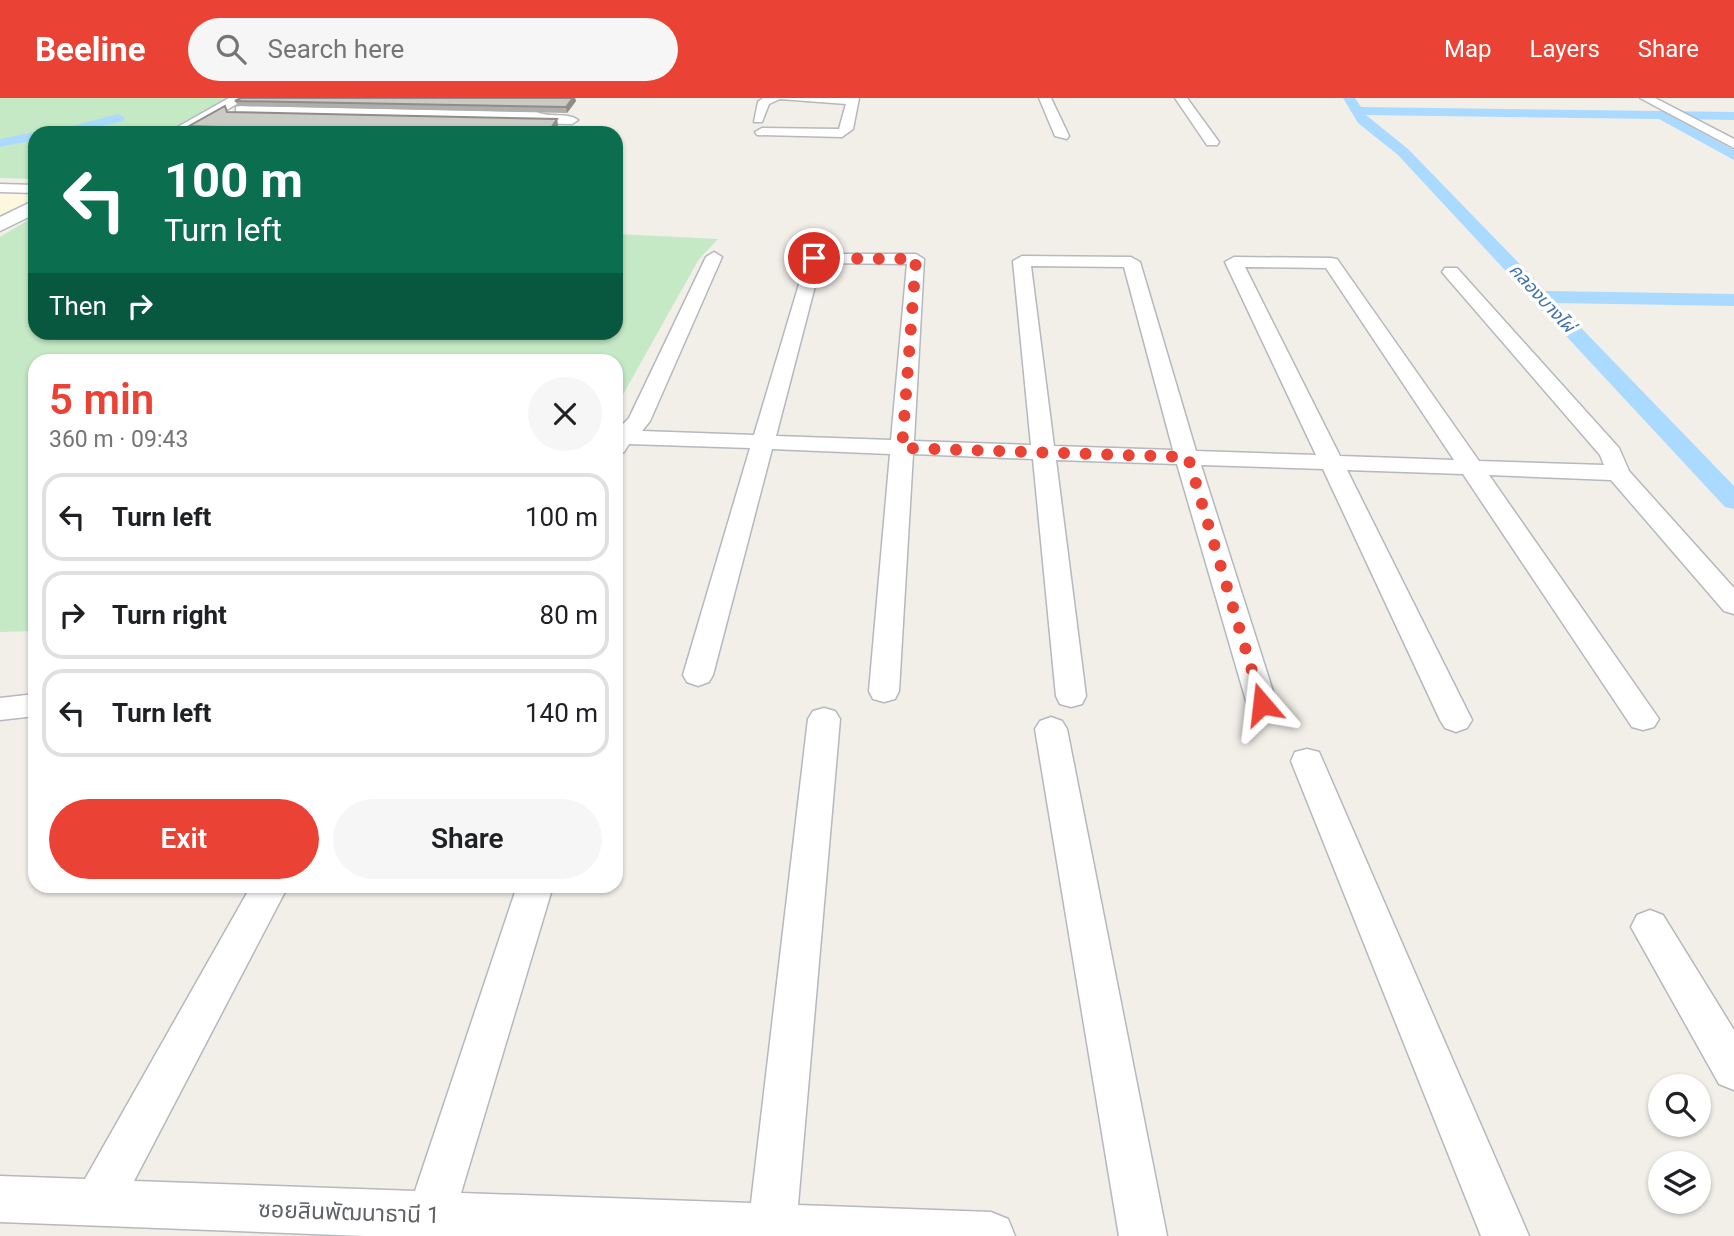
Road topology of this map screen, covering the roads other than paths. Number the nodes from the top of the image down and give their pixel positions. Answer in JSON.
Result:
{"nodes":[{"id":1,"x":328,"y":98,"type":"edge"},
{"id":2,"x":418,"y":98,"type":"edge"},
{"id":3,"x":505,"y":98,"type":"edge"},
{"id":4,"x":774,"y":98,"type":"edge"},
{"id":5,"x":785,"y":98,"type":"edge"},
{"id":6,"x":1045,"y":98,"type":"edge"},
{"id":7,"x":1181,"y":98,"type":"edge"},
{"id":8,"x":1646,"y":98,"type":"edge"},
{"id":9,"x":852,"y":99,"type":"edge"},
{"id":10,"x":228,"y":109,"type":"edge"},
{"id":11,"x":304,"y":113,"type":"junction"},
{"id":12,"x":394,"y":115,"type":"junction"},
{"id":13,"x":758,"y":118,"type":"dead end"},
{"id":14,"x":479,"y":119,"type":"junction"},
{"id":15,"x":190,"y":126,"type":"edge"},
{"id":16,"x":282,"y":126,"type":"edge"},
{"id":17,"x":377,"y":126,"type":"edge"},
{"id":18,"x":569,"y":126,"type":"edge"},
{"id":19,"x":762,"y":132,"type":"dead end"},
{"id":20,"x":1062,"y":136,"type":"dead end"},
{"id":21,"x":1212,"y":142,"type":"dead end"},
{"id":22,"x":1734,"y":144,"type":"edge"},
{"id":23,"x":0,"y":188,"type":"edge"},
{"id":24,"x":28,"y":199,"type":"edge"},
{"id":25,"x":28,"y":202,"type":"edge"},
{"id":26,"x":28,"y":205,"type":"edge"},
{"id":27,"x":0,"y":206,"type":"edge"},
{"id":28,"x":0,"y":225,"type":"edge"},
{"id":29,"x":714,"y":257,"type":"dead end"},
{"id":30,"x":1451,"y":272,"type":"dead end"},
{"id":31,"x":623,"y":439,"type":"edge"},
{"id":32,"x":623,"y":442,"type":"edge"},
{"id":33,"x":765,"y":442,"type":"junction"},
{"id":34,"x":902,"y":448,"type":"junction"},
{"id":35,"x":1045,"y":453,"type":"junction"},
{"id":36,"x":1188,"y":457,"type":"junction"},
{"id":37,"x":1334,"y":464,"type":"junction"},
{"id":38,"x":1472,"y":468,"type":"junction"},
{"id":39,"x":1618,"y":473,"type":"junction"},
{"id":40,"x":1734,"y":605,"type":"edge"},
{"id":41,"x":698,"y":675,"type":"dead end"},
{"id":42,"x":884,"y":691,"type":"dead end"},
{"id":43,"x":1071,"y":696,"type":"dead end"},
{"id":44,"x":1262,"y":704,"type":"dead end"},
{"id":45,"x":28,"y":706,"type":"edge"},
{"id":46,"x":0,"y":709,"type":"edge"},
{"id":47,"x":824,"y":719,"type":"dead end"},
{"id":48,"x":1643,"y":719,"type":"dead end"},
{"id":49,"x":1456,"y":720,"type":"dead end"},
{"id":50,"x":1051,"y":729,"type":"dead end"},
{"id":51,"x":1307,"y":761,"type":"dead end"},
{"id":52,"x":266,"y":893,"type":"edge"},
{"id":53,"x":534,"y":893,"type":"edge"},
{"id":54,"x":1650,"y":927,"type":"dead end"},
{"id":55,"x":1734,"y":1069,"type":"edge"},
{"id":56,"x":0,"y":1199,"type":"edge"},
{"id":57,"x":97,"y":1203,"type":"junction"},
{"id":58,"x":431,"y":1215,"type":"junction"},
{"id":59,"x":772,"y":1227,"type":"junction"},
{"id":60,"x":991,"y":1236,"type":"edge"},
{"id":61,"x":1143,"y":1236,"type":"edge"},
{"id":62,"x":1506,"y":1236,"type":"edge"}],
"edges":[{"from":1,"to":11,"type":"street"},
{"from":2,"to":12,"type":"street"},
{"from":3,"to":14,"type":"street"},
{"from":4,"to":13,"type":"street"},
{"from":5,"to":9,"type":"street"},
{"from":6,"to":20,"type":"street"},
{"from":7,"to":21,"type":"street"},
{"from":8,"to":22,"type":"street"},
{"from":9,"to":19,"type":"street"},
{"from":10,"to":11,"type":"street"},
{"from":10,"to":15,"type":"street"},
{"from":11,"to":12,"type":"street"},
{"from":11,"to":16,"type":"street"},
{"from":12,"to":14,"type":"street"},
{"from":12,"to":17,"type":"street"},
{"from":14,"to":18,"type":"street"},
{"from":23,"to":24,"type":"street"},
{"from":25,"to":27,"type":"street"},
{"from":26,"to":28,"type":"street"},
{"from":29,"to":31,"type":"street"},
{"from":30,"to":39,"type":"street"},
{"from":32,"to":33,"type":"street"},
{"from":33,"to":34,"type":"street"},
{"from":33,"to":34,"type":"street"},
{"from":33,"to":41,"type":"street"},
{"from":34,"to":35,"type":"street"},
{"from":34,"to":42,"type":"street"},
{"from":35,"to":36,"type":"street"},
{"from":35,"to":36,"type":"street"},
{"from":35,"to":43,"type":"street"},
{"from":36,"to":37,"type":"street"},
{"from":36,"to":44,"type":"street"},
{"from":37,"to":38,"type":"street"},
{"from":37,"to":38,"type":"street"},
{"from":37,"to":49,"type":"street"},
{"from":38,"to":39,"type":"street"},
{"from":38,"to":48,"type":"street"},
{"from":39,"to":40,"type":"street"},
{"from":45,"to":46,"type":"street"},
{"from":47,"to":59,"type":"street"},
{"from":50,"to":61,"type":"street"},
{"from":51,"to":62,"type":"street"},
{"from":52,"to":57,"type":"street"},
{"from":53,"to":58,"type":"street"},
{"from":54,"to":55,"type":"street"},
{"from":56,"to":57,"type":"street","name":"ซอยสินพัฒนาธานี 1"},
{"from":57,"to":58,"type":"street","name":"ซอยสินพัฒนาธานี 1"},
{"from":58,"to":59,"type":"street","name":"ซอยสินพัฒนาธานี 1"},
{"from":59,"to":60,"type":"street","name":"ซอยสินพัฒนาธานี 1"}]}
